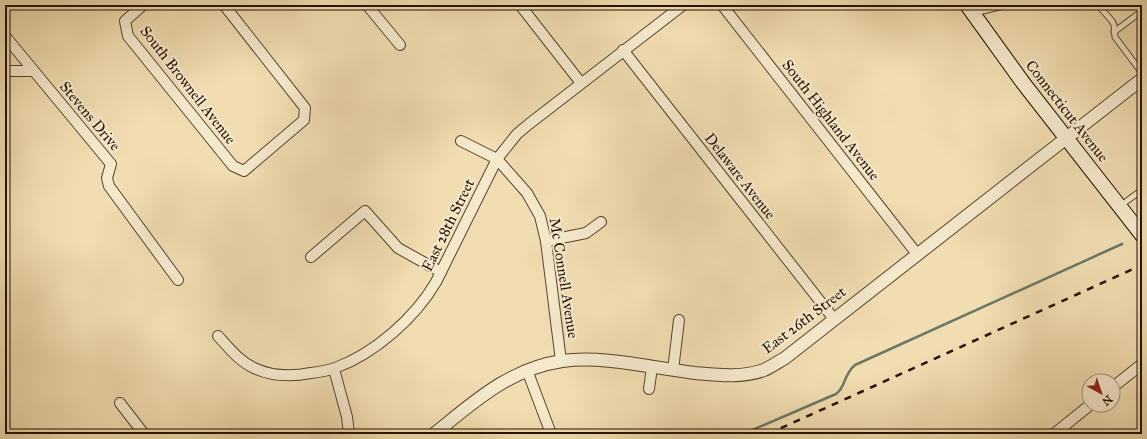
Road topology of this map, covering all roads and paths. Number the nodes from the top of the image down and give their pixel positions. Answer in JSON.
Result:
{"nodes":[{"id":1,"x":143,"y":5,"type":"edge"},
{"id":2,"x":224,"y":5,"type":"edge"},
{"id":3,"x":367,"y":5,"type":"edge"},
{"id":4,"x":520,"y":5,"type":"edge"},
{"id":5,"x":722,"y":5,"type":"edge"},
{"id":6,"x":1008,"y":5,"type":"edge"},
{"id":7,"x":1098,"y":5,"type":"edge"},
{"id":8,"x":678,"y":7,"type":"edge"},
{"id":9,"x":970,"y":9,"type":"edge"},
{"id":10,"x":1142,"y":11,"type":"edge"},
{"id":11,"x":1114,"y":32,"type":"junction"},
{"id":12,"x":5,"y":36,"type":"edge"},
{"id":13,"x":400,"y":45,"type":"dead end"},
{"id":14,"x":623,"y":50,"type":"junction"},
{"id":15,"x":5,"y":71,"type":"edge"},
{"id":16,"x":34,"y":71,"type":"junction"},
{"id":17,"x":1142,"y":73,"type":"edge"},
{"id":18,"x":1142,"y":79,"type":"edge"},
{"id":19,"x":581,"y":83,"type":"junction"},
{"id":20,"x":1066,"y":138,"type":"junction"},
{"id":21,"x":461,"y":140,"type":"dead end"},
{"id":22,"x":497,"y":159,"type":"junction"},
{"id":23,"x":1142,"y":192,"type":"edge"},
{"id":24,"x":1119,"y":206,"type":"junction"},
{"id":25,"x":601,"y":222,"type":"dead end"},
{"id":26,"x":1142,"y":235,"type":"edge"},
{"id":27,"x":546,"y":241,"type":"junction"},
{"id":28,"x":917,"y":254,"type":"junction"},
{"id":29,"x":311,"y":257,"type":"dead end"},
{"id":30,"x":441,"y":272,"type":"junction"},
{"id":31,"x":178,"y":280,"type":"dead end"},
{"id":32,"x":834,"y":319,"type":"junction"},
{"id":33,"x":679,"y":320,"type":"dead end"},
{"id":34,"x":218,"y":336,"type":"dead end"},
{"id":35,"x":562,"y":361,"type":"junction"},
{"id":36,"x":1142,"y":364,"type":"edge"},
{"id":37,"x":652,"y":367,"type":"junction"},
{"id":38,"x":334,"y":369,"type":"junction"},
{"id":39,"x":527,"y":370,"type":"junction"},
{"id":40,"x":673,"y":370,"type":"junction"},
{"id":41,"x":1121,"y":381,"type":"edge"},
{"id":42,"x":649,"y":389,"type":"dead end"},
{"id":43,"x":120,"y":403,"type":"dead end"},
{"id":44,"x":1081,"y":412,"type":"edge"},
{"id":45,"x":550,"y":431,"type":"dead end"},
{"id":46,"x":144,"y":434,"type":"edge"},
{"id":47,"x":349,"y":434,"type":"edge"},
{"id":48,"x":434,"y":434,"type":"edge"},
{"id":49,"x":1054,"y":434,"type":"edge"}],
"edges":[{"from":1,"to":2,"type":"street","name":"South Brownell Avenue"},
{"from":3,"to":13,"type":"street"},
{"from":4,"to":19,"type":"street"},
{"from":5,"to":28,"type":"street","name":"South Highland Avenue"},
{"from":6,"to":9,"type":"lane"},
{"from":7,"to":11,"type":"lane"},
{"from":8,"to":14,"type":"street","name":"East 28th Street"},
{"from":9,"to":20,"type":"main road","name":"Connecticut Avenue"},
{"from":10,"to":11,"type":"lane"},
{"from":11,"to":17,"type":"lane"},
{"from":12,"to":16,"type":"street","name":"Stevens Drive"},
{"from":14,"to":19,"type":"street","name":"East 28th Street"},
{"from":14,"to":32,"type":"street","name":"Delaware Avenue"},
{"from":15,"to":16,"type":"street"},
{"from":16,"to":31,"type":"street","name":"Stevens Drive"},
{"from":18,"to":20,"type":"street","name":"East 26th Street"},
{"from":19,"to":22,"type":"street","name":"East 28th Street"},
{"from":20,"to":24,"type":"main road","name":"Connecticut Avenue"},
{"from":20,"to":28,"type":"street","name":"East 26th Street"},
{"from":21,"to":22,"type":"street","name":"Mc Connell Avenue"},
{"from":22,"to":27,"type":"street","name":"Mc Connell Avenue"},
{"from":22,"to":30,"type":"street","name":"East 28th Street"},
{"from":23,"to":24,"type":"lane"},
{"from":24,"to":26,"type":"main road","name":"Connecticut Avenue"},
{"from":25,"to":27,"type":"street"},
{"from":27,"to":35,"type":"street","name":"Mc Connell Avenue"},
{"from":28,"to":32,"type":"street","name":"East 26th Street"},
{"from":29,"to":30,"type":"street"},
{"from":30,"to":38,"type":"street","name":"East 28th Street"},
{"from":32,"to":40,"type":"street","name":"East 26th Street"},
{"from":33,"to":40,"type":"street"},
{"from":34,"to":38,"type":"street","name":"East 28th Street"},
{"from":35,"to":37,"type":"street","name":"East 26th Street"},
{"from":35,"to":39,"type":"street","name":"East 26th Street"},
{"from":36,"to":41,"type":"street"},
{"from":37,"to":40,"type":"street","name":"East 26th Street"},
{"from":37,"to":42,"type":"street"},
{"from":38,"to":47,"type":"street"},
{"from":39,"to":45,"type":"street"},
{"from":39,"to":48,"type":"street","name":"East 26th Street"},
{"from":43,"to":46,"type":"street"},
{"from":44,"to":49,"type":"street"}]}
